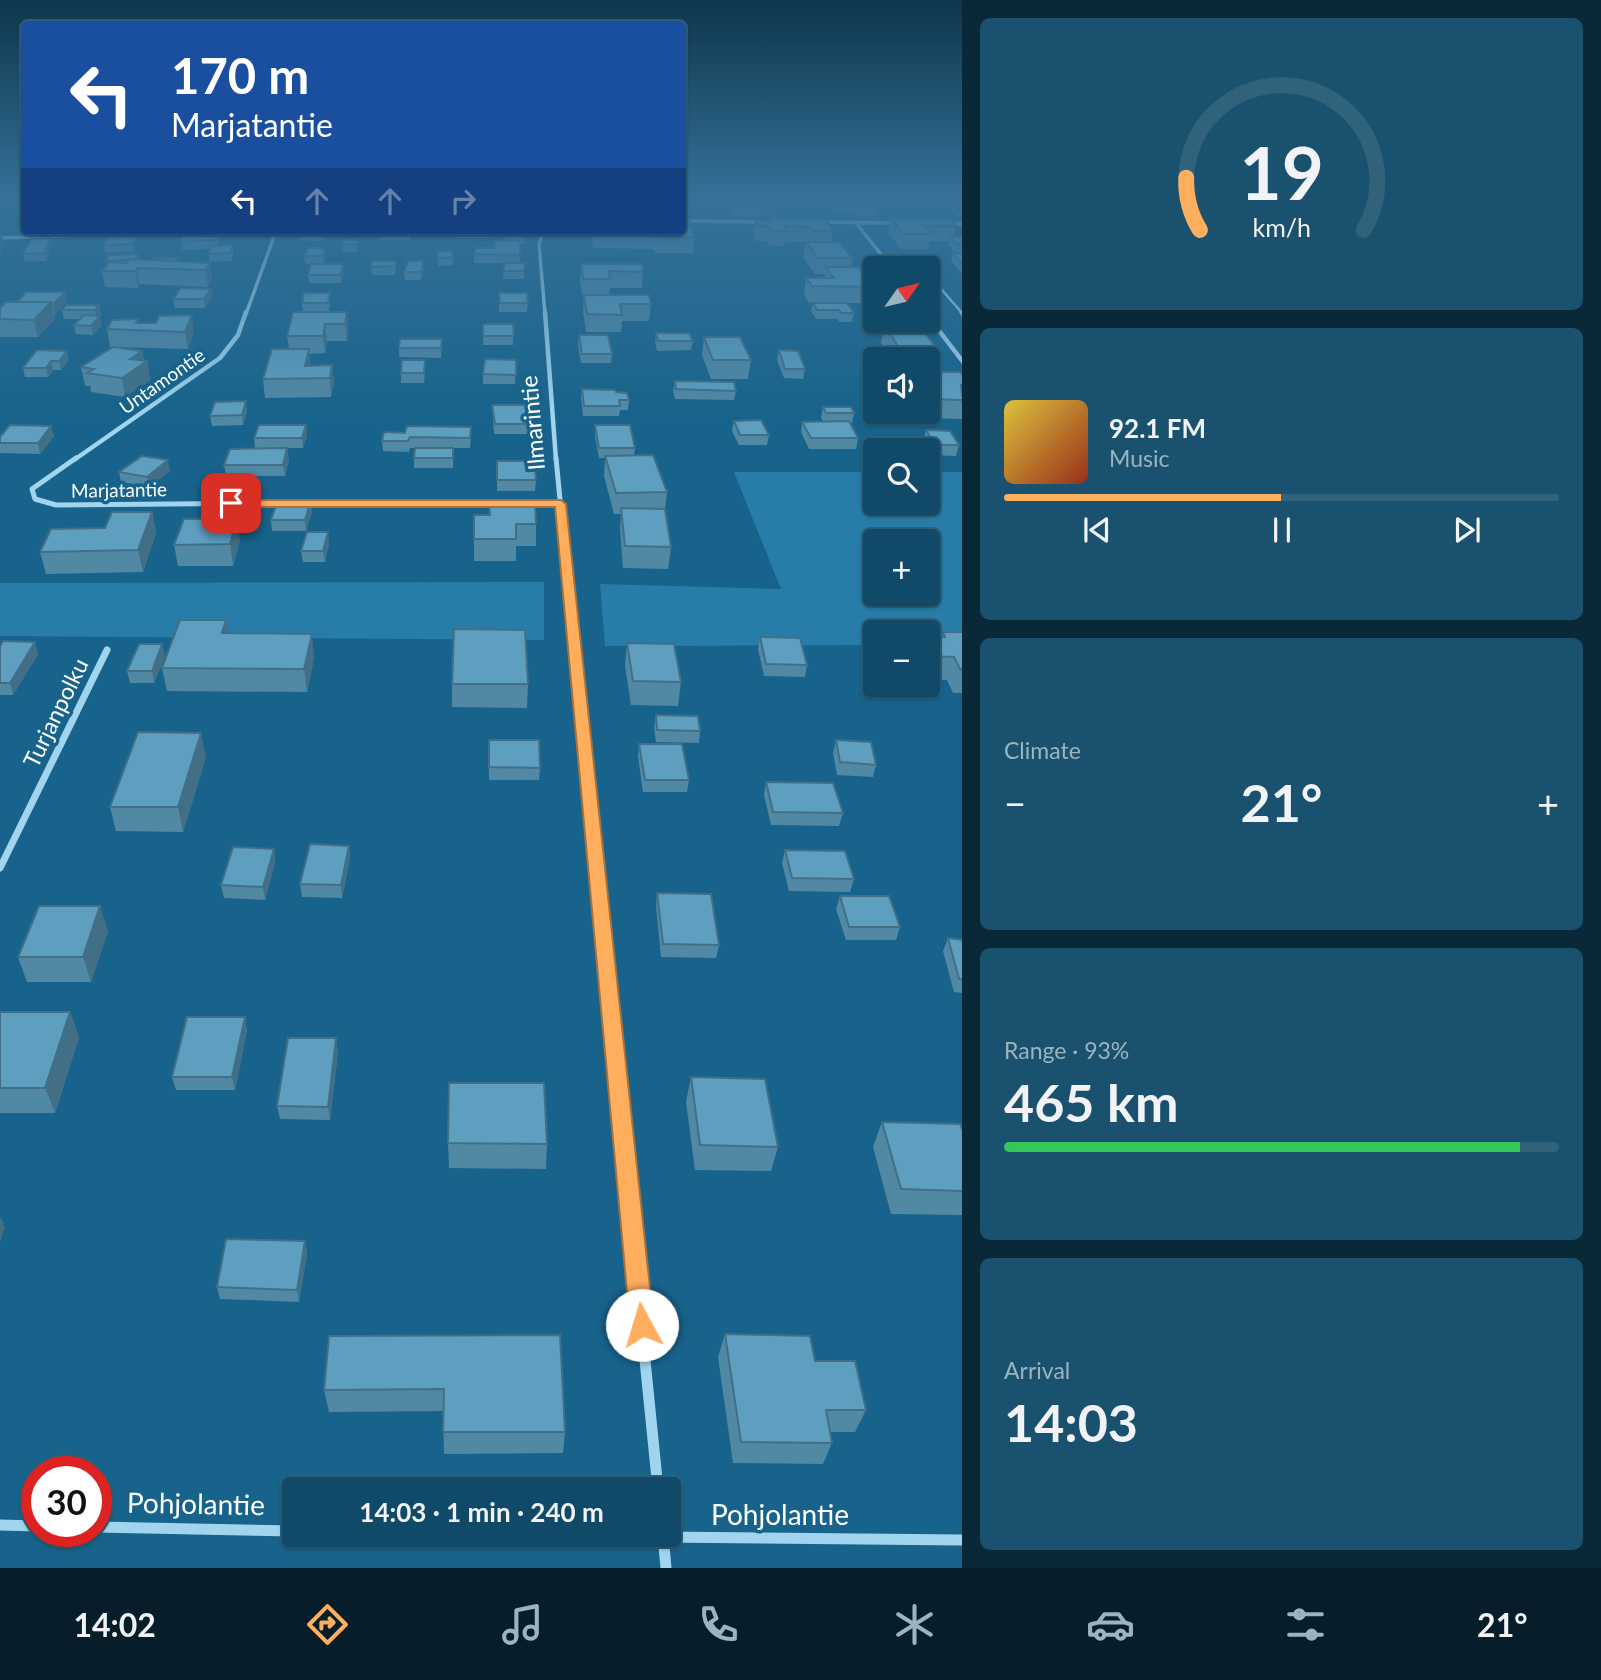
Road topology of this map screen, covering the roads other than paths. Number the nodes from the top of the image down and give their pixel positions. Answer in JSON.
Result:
{"nodes":[{"id":1,"x":261,"y":272,"type":"edge"},
{"id":2,"x":541,"y":272,"type":"edge"},
{"id":3,"x":940,"y":288,"type":"edge"},
{"id":4,"x":962,"y":315,"type":"edge"},
{"id":5,"x":940,"y":332,"type":"edge"},
{"id":6,"x":962,"y":362,"type":"edge"},
{"id":7,"x":286,"y":503,"type":"edge"},
{"id":8,"x":300,"y":503,"type":"edge"},
{"id":9,"x":506,"y":504,"type":"edge"},
{"id":10,"x":519,"y":504,"type":"edge"},
{"id":11,"x":561,"y":504,"type":"junction"},
{"id":12,"x":56,"y":505,"type":"joint"},
{"id":13,"x":107,"y":650,"type":"dead end"},
{"id":14,"x":0,"y":868,"type":"edge"},
{"id":15,"x":657,"y":1477,"type":"edge"},
{"id":16,"x":0,"y":1525,"type":"edge"},
{"id":17,"x":21,"y":1526,"type":"edge"},
{"id":18,"x":112,"y":1527,"type":"edge"},
{"id":19,"x":282,"y":1531,"type":"edge"},
{"id":20,"x":681,"y":1537,"type":"edge"},
{"id":21,"x":962,"y":1541,"type":"edge"},
{"id":22,"x":664,"y":1547,"type":"edge"},
{"id":23,"x":666,"y":1568,"type":"edge"}],
"edges":[{"from":1,"to":12,"type":"street","name":"Untamontie"},
{"from":2,"to":11,"type":"street","name":"Ilmarintie"},
{"from":3,"to":4,"type":"lane"},
{"from":5,"to":6,"type":"street"},
{"from":7,"to":12,"type":"street","name":"Marjatantie"},
{"from":8,"to":9,"type":"street"},
{"from":10,"to":11,"type":"street"},
{"from":11,"to":15,"type":"street","name":"Ilmarintie"},
{"from":13,"to":14,"type":"street","name":"Turjanpolku"},
{"from":16,"to":17,"type":"street"},
{"from":18,"to":19,"type":"street","name":"Pohjolantie"},
{"from":20,"to":21,"type":"street","name":"Pohjolantie"},
{"from":22,"to":23,"type":"street"}]}
